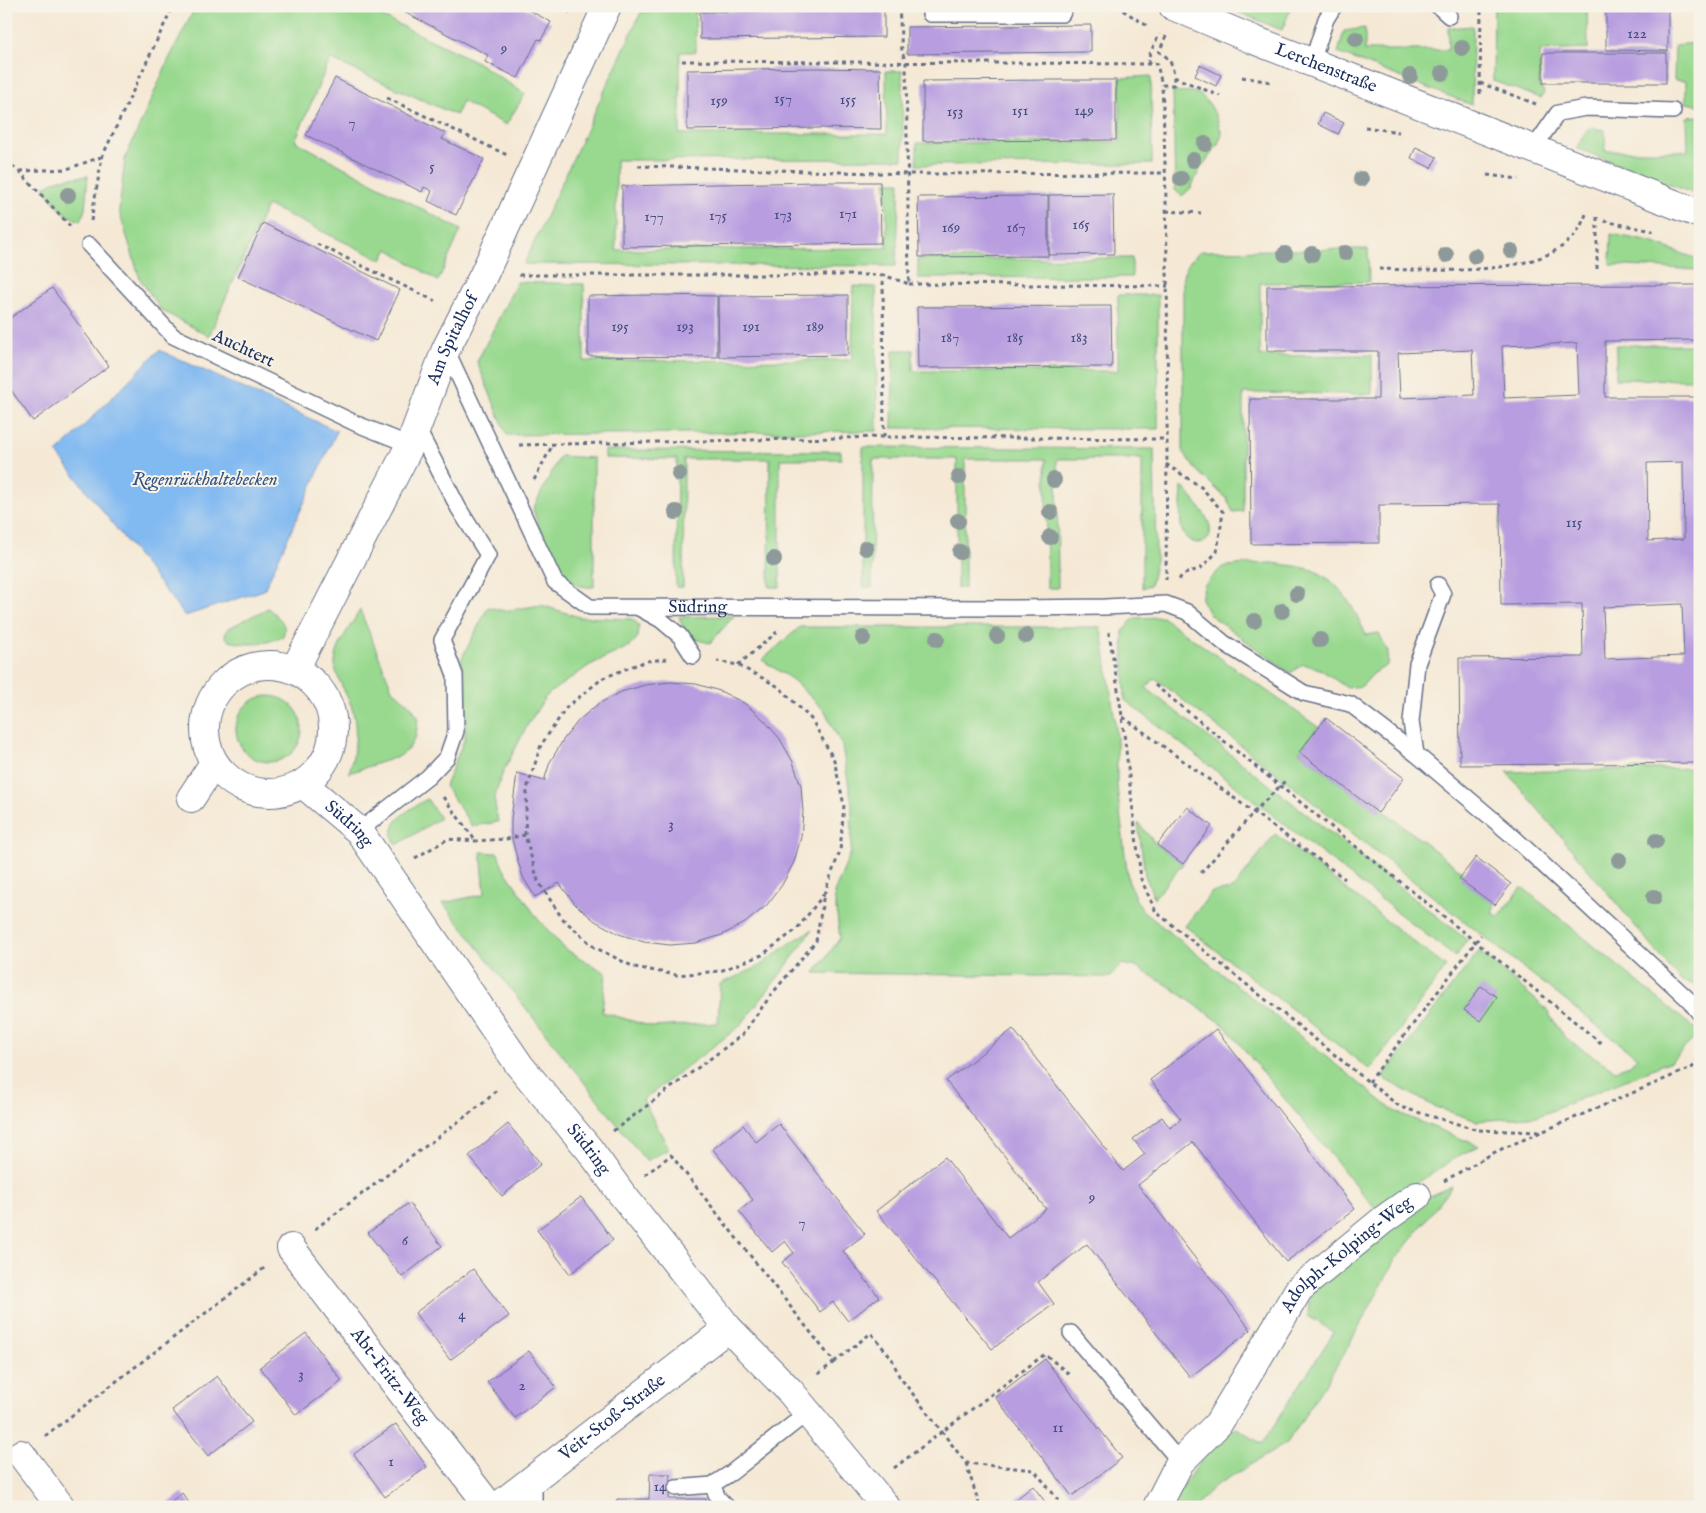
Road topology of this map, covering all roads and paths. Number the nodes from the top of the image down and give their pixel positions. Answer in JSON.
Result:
{"nodes":[{"id":1,"x":173,"y":6,"type":"edge"},
{"id":2,"x":607,"y":6,"type":"edge"},
{"id":3,"x":899,"y":6,"type":"edge"},
{"id":4,"x":1066,"y":6,"type":"edge"},
{"id":5,"x":1116,"y":6,"type":"edge"},
{"id":6,"x":1173,"y":6,"type":"edge"},
{"id":7,"x":1334,"y":6,"type":"edge"},
{"id":8,"x":1481,"y":6,"type":"edge"},
{"id":9,"x":930,"y":14,"type":"dead end"},
{"id":10,"x":1150,"y":28,"type":"dead end"},
{"id":11,"x":1166,"y":36,"type":"dead end"},
{"id":12,"x":1157,"y":39,"type":"dead end"},
{"id":13,"x":682,"y":61,"type":"dead end"},
{"id":14,"x":906,"y":62,"type":"junction"},
{"id":15,"x":1312,"y":62,"type":"junction"},
{"id":16,"x":1149,"y":64,"type":"junction"},
{"id":17,"x":1174,"y":77,"type":"junction"},
{"id":18,"x":1242,"y":77,"type":"dead end"},
{"id":19,"x":1278,"y":83,"type":"dead end"},
{"id":20,"x":1480,"y":83,"type":"junction"},
{"id":21,"x":1162,"y":85,"type":"junction"},
{"id":22,"x":1220,"y":96,"type":"dead end"},
{"id":23,"x":387,"y":98,"type":"dead end"},
{"id":24,"x":1673,"y":110,"type":"dead end"},
{"id":25,"x":1558,"y":113,"type":"junction"},
{"id":26,"x":1364,"y":126,"type":"dead end"},
{"id":27,"x":1479,"y":127,"type":"junction"},
{"id":28,"x":1406,"y":133,"type":"dead end"},
{"id":29,"x":1533,"y":149,"type":"junction"},
{"id":30,"x":102,"y":157,"type":"junction"},
{"id":31,"x":6,"y":161,"type":"edge"},
{"id":32,"x":638,"y":166,"type":"dead end"},
{"id":33,"x":534,"y":168,"type":"junction"},
{"id":34,"x":19,"y":171,"type":"junction"},
{"id":35,"x":1166,"y":173,"type":"junction"},
{"id":36,"x":909,"y":174,"type":"junction"},
{"id":37,"x":1487,"y":175,"type":"dead end"},
{"id":38,"x":1525,"y":180,"type":"dead end"},
{"id":39,"x":1166,"y":211,"type":"junction"},
{"id":40,"x":1587,"y":212,"type":"dead end"},
{"id":41,"x":1201,"y":213,"type":"dead end"},
{"id":42,"x":1700,"y":214,"type":"edge"},
{"id":43,"x":1597,"y":217,"type":"dead end"},
{"id":44,"x":1604,"y":220,"type":"dead end"},
{"id":45,"x":1660,"y":233,"type":"dead end"},
{"id":46,"x":317,"y":244,"type":"dead end"},
{"id":47,"x":89,"y":245,"type":"junction"},
{"id":48,"x":1379,"y":269,"type":"dead end"},
{"id":49,"x":1597,"y":273,"type":"dead end"},
{"id":50,"x":484,"y":274,"type":"junction"},
{"id":51,"x":883,"y":275,"type":"junction"},
{"id":52,"x":909,"y":284,"type":"junction"},
{"id":53,"x":1168,"y":286,"type":"junction"},
{"id":54,"x":463,"y":315,"type":"junction"},
{"id":55,"x":446,"y":349,"type":"junction"},
{"id":56,"x":413,"y":436,"type":"junction"},
{"id":57,"x":884,"y":437,"type":"junction"},
{"id":58,"x":1166,"y":439,"type":"junction"},
{"id":59,"x":553,"y":444,"type":"junction"},
{"id":60,"x":491,"y":446,"type":"junction"},
{"id":61,"x":1166,"y":464,"type":"junction"},
{"id":62,"x":520,"y":507,"type":"junction"},
{"id":63,"x":1438,"y":585,"type":"dead end"},
{"id":64,"x":1166,"y":604,"type":"junction"},
{"id":65,"x":638,"y":607,"type":"junction"},
{"id":66,"x":1105,"y":607,"type":"junction"},
{"id":67,"x":693,"y":656,"type":"junction"},
{"id":68,"x":294,"y":669,"type":"junction"},
{"id":69,"x":1155,"y":685,"type":"dead end"},
{"id":70,"x":1122,"y":716,"type":"junction"},
{"id":71,"x":1416,"y":754,"type":"junction"},
{"id":72,"x":214,"y":763,"type":"junction"},
{"id":73,"x":428,"y":777,"type":"junction"},
{"id":74,"x":1286,"y":780,"type":"dead end"},
{"id":75,"x":303,"y":784,"type":"junction"},
{"id":76,"x":1279,"y":786,"type":"junction"},
{"id":77,"x":191,"y":798,"type":"dead end"},
{"id":78,"x":1254,"y":812,"type":"junction"},
{"id":79,"x":359,"y":831,"type":"junction"},
{"id":80,"x":526,"y":835,"type":"junction"},
{"id":81,"x":476,"y":841,"type":"junction"},
{"id":82,"x":388,"y":873,"type":"junction"},
{"id":83,"x":1201,"y":873,"type":"dead end"},
{"id":84,"x":1345,"y":879,"type":"dead end"},
{"id":85,"x":824,"y":894,"type":"junction"},
{"id":86,"x":1482,"y":935,"type":"dead end"},
{"id":87,"x":1477,"y":941,"type":"junction"},
{"id":88,"x":1700,"y":1014,"type":"edge"},
{"id":89,"x":1602,"y":1044,"type":"dead end"},
{"id":90,"x":1700,"y":1055,"type":"edge"},
{"id":91,"x":1369,"y":1082,"type":"junction"},
{"id":92,"x":1539,"y":1132,"type":"junction"},
{"id":93,"x":589,"y":1149,"type":"junction"},
{"id":94,"x":621,"y":1193,"type":"junction"},
{"id":95,"x":1417,"y":1196,"type":"joint"},
{"id":96,"x":290,"y":1248,"type":"dead end"},
{"id":97,"x":728,"y":1328,"type":"junction"},
{"id":98,"x":1071,"y":1333,"type":"dead end"},
{"id":99,"x":834,"y":1362,"type":"junction"},
{"id":100,"x":1098,"y":1365,"type":"junction"},
{"id":101,"x":810,"y":1381,"type":"dead end"},
{"id":102,"x":808,"y":1413,"type":"junction"},
{"id":103,"x":941,"y":1431,"type":"junction"},
{"id":104,"x":21,"y":1454,"type":"dead end"},
{"id":105,"x":1180,"y":1462,"type":"junction"},
{"id":106,"x":966,"y":1463,"type":"junction"},
{"id":107,"x":534,"y":1478,"type":"junction"},
{"id":108,"x":712,"y":1485,"type":"junction"},
{"id":109,"x":676,"y":1488,"type":"dead end"},
{"id":110,"x":878,"y":1497,"type":"edge"},
{"id":111,"x":61,"y":1507,"type":"edge"},
{"id":112,"x":490,"y":1507,"type":"edge"},
{"id":113,"x":497,"y":1507,"type":"edge"},
{"id":114,"x":534,"y":1507,"type":"edge"},
{"id":115,"x":728,"y":1507,"type":"edge"},
{"id":116,"x":980,"y":1507,"type":"edge"},
{"id":117,"x":1064,"y":1507,"type":"edge"},
{"id":118,"x":1157,"y":1507,"type":"edge"}],
"edges":[{"from":1,"to":30,"type":"path"},
{"from":2,"to":33,"type":"street","name":"Am Spitalhof"},
{"from":3,"to":14,"type":"path"},
{"from":4,"to":9,"type":"lane"},
{"from":5,"to":10,"type":"path"},
{"from":6,"to":15,"type":"street","name":"Lerchenstraße"},
{"from":7,"to":15,"type":"lane"},
{"from":8,"to":20,"type":"path"},
{"from":11,"to":17,"type":"path"},
{"from":12,"to":16,"type":"path"},
{"from":13,"to":14,"type":"path"},
{"from":14,"to":16,"type":"path"},
{"from":14,"to":36,"type":"path"},
{"from":15,"to":27,"type":"street","name":"Lerchenstraße"},
{"from":16,"to":21,"type":"path"},
{"from":17,"to":21,"type":"path"},
{"from":17,"to":22,"type":"path"},
{"from":18,"to":19,"type":"path"},
{"from":20,"to":25,"type":"path"},
{"from":20,"to":27,"type":"path"},
{"from":21,"to":35,"type":"path"},
{"from":23,"to":33,"type":"path"},
{"from":24,"to":25,"type":"lane"},
{"from":25,"to":29,"type":"lane"},
{"from":26,"to":28,"type":"path"},
{"from":27,"to":29,"type":"street","name":"Lerchenstraße"},
{"from":29,"to":42,"type":"street","name":"Lerchenstraße"},
{"from":30,"to":34,"type":"path"},
{"from":30,"to":47,"type":"path"},
{"from":31,"to":34,"type":"path"},
{"from":32,"to":36,"type":"path"},
{"from":33,"to":50,"type":"street","name":"Am Spitalhof"},
{"from":34,"to":47,"type":"path"},
{"from":35,"to":36,"type":"path"},
{"from":35,"to":39,"type":"path"},
{"from":36,"to":52,"type":"path"},
{"from":37,"to":38,"type":"path"},
{"from":39,"to":41,"type":"path"},
{"from":39,"to":53,"type":"path"},
{"from":40,"to":48,"type":"path"},
{"from":43,"to":49,"type":"path"},
{"from":44,"to":45,"type":"path"},
{"from":46,"to":54,"type":"path"},
{"from":47,"to":56,"type":"lane","name":"Auchtert"},
{"from":50,"to":51,"type":"path"},
{"from":50,"to":54,"type":"street","name":"Am Spitalhof"},
{"from":51,"to":52,"type":"path"},
{"from":51,"to":57,"type":"path"},
{"from":52,"to":53,"type":"path"},
{"from":53,"to":58,"type":"path"},
{"from":54,"to":55,"type":"street","name":"Am Spitalhof"},
{"from":55,"to":56,"type":"street","name":"Am Spitalhof"},
{"from":55,"to":60,"type":"lane","name":"Südring"},
{"from":56,"to":68,"type":"street","name":"Am Spitalhof"},
{"from":56,"to":73,"type":"lane"},
{"from":57,"to":58,"type":"path"},
{"from":57,"to":59,"type":"path"},
{"from":58,"to":61,"type":"path"},
{"from":59,"to":60,"type":"path"},
{"from":59,"to":62,"type":"path"},
{"from":60,"to":62,"type":"lane","name":"Südring"},
{"from":61,"to":64,"type":"path"},
{"from":61,"to":64,"type":"path"},
{"from":62,"to":65,"type":"lane","name":"Südring"},
{"from":63,"to":71,"type":"lane"},
{"from":64,"to":66,"type":"lane","name":"Südring"},
{"from":64,"to":71,"type":"lane"},
{"from":65,"to":66,"type":"lane","name":"Südring"},
{"from":65,"to":67,"type":"lane"},
{"from":66,"to":70,"type":"path"},
{"from":67,"to":80,"type":"path"},
{"from":67,"to":85,"type":"path"},
{"from":68,"to":72,"type":"street"},
{"from":68,"to":75,"type":"street"},
{"from":69,"to":76,"type":"path"},
{"from":70,"to":78,"type":"path"},
{"from":70,"to":91,"type":"path"},
{"from":71,"to":88,"type":"lane"},
{"from":72,"to":75,"type":"street"},
{"from":72,"to":77,"type":"street"},
{"from":73,"to":79,"type":"lane"},
{"from":73,"to":81,"type":"path"},
{"from":74,"to":76,"type":"path"},
{"from":75,"to":79,"type":"street","name":"Südring"},
{"from":76,"to":78,"type":"path"},
{"from":76,"to":87,"type":"path"},
{"from":78,"to":83,"type":"path"},
{"from":78,"to":84,"type":"path"},
{"from":79,"to":82,"type":"street","name":"Südring"},
{"from":80,"to":81,"type":"path"},
{"from":80,"to":85,"type":"path"},
{"from":81,"to":82,"type":"path"},
{"from":82,"to":93,"type":"street","name":"Südring"},
{"from":85,"to":93,"type":"path"},
{"from":86,"to":87,"type":"path"},
{"from":87,"to":89,"type":"path"},
{"from":87,"to":91,"type":"path"},
{"from":90,"to":92,"type":"path","name":"Adolph-Kolping-Weg"},
{"from":91,"to":92,"type":"path"},
{"from":92,"to":95,"type":"path","name":"Adolph-Kolping-Weg"},
{"from":93,"to":94,"type":"street","name":"Südring"},
{"from":94,"to":97,"type":"street","name":"Südring"},
{"from":94,"to":99,"type":"path"},
{"from":95,"to":105,"type":"street","name":"Adolph-Kolping-Weg"},
{"from":96,"to":112,"type":"street","name":"Abt-Fritz-Weg"},
{"from":97,"to":102,"type":"street","name":"Südring"},
{"from":97,"to":107,"type":"street","name":"Veit-Stoß-Straße"},
{"from":98,"to":100,"type":"lane"},
{"from":99,"to":101,"type":"path"},
{"from":99,"to":103,"type":"path"},
{"from":100,"to":103,"type":"path"},
{"from":100,"to":105,"type":"lane"},
{"from":102,"to":108,"type":"lane"},
{"from":102,"to":110,"type":"street","name":"Südring"},
{"from":103,"to":106,"type":"path"},
{"from":103,"to":110,"type":"path"},
{"from":104,"to":111,"type":"street"},
{"from":105,"to":118,"type":"street","name":"Adolph-Kolping-Weg"},
{"from":106,"to":116,"type":"path"},
{"from":106,"to":117,"type":"path"},
{"from":107,"to":113,"type":"street","name":"Veit-Stoß-Straße"},
{"from":107,"to":114,"type":"lane"},
{"from":108,"to":109,"type":"lane"},
{"from":108,"to":115,"type":"lane"}]}
